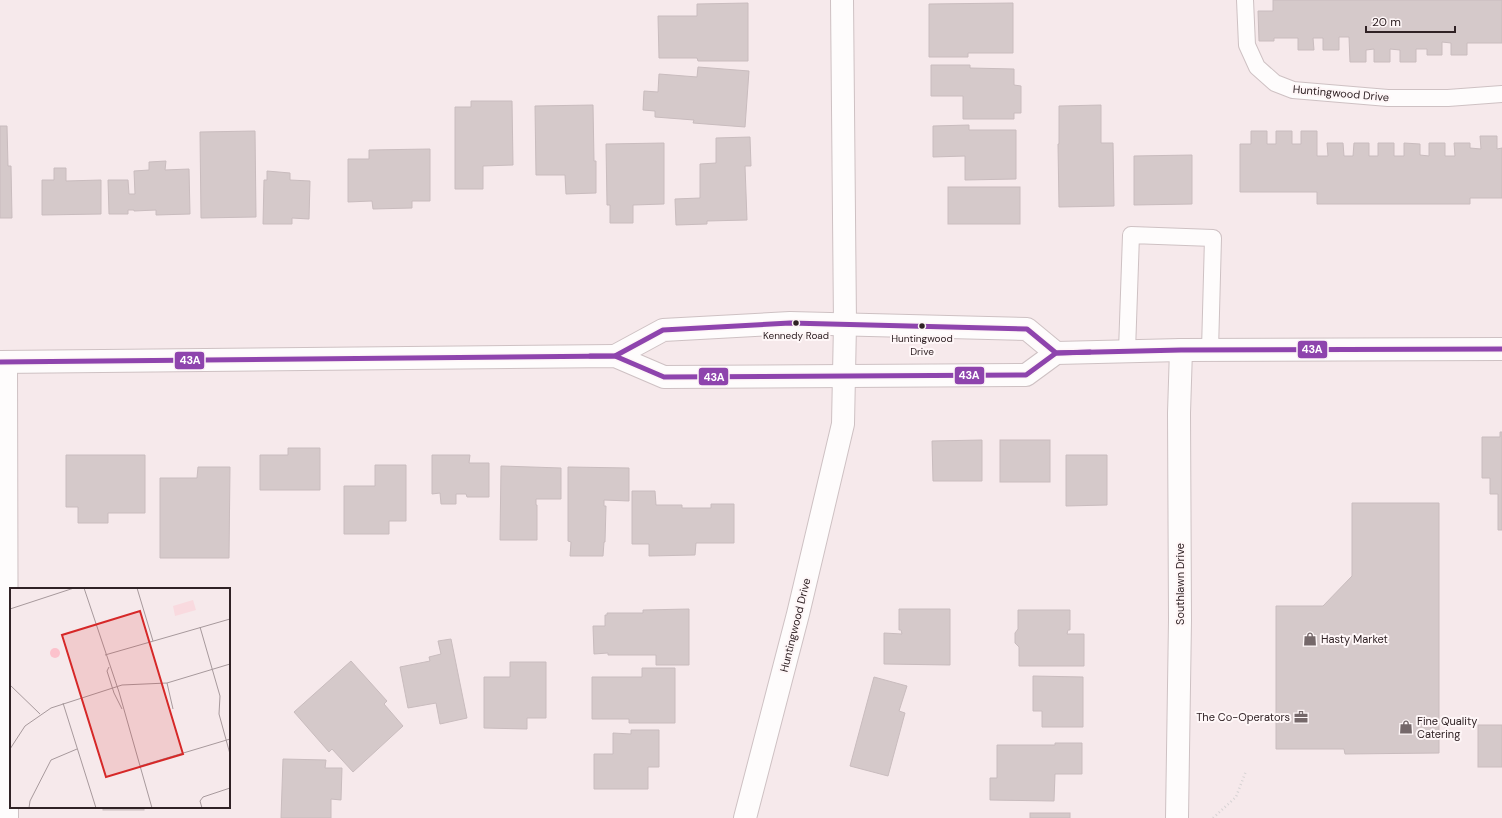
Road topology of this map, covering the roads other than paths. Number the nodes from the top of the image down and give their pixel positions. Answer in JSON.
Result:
{"nodes":[{"id":1,"x":842,"y":0,"type":"edge"},
{"id":2,"x":1245,"y":0,"type":"edge"},
{"id":3,"x":1502,"y":94,"type":"edge"},
{"id":4,"x":845,"y":324,"type":"junction"},
{"id":5,"x":1502,"y":348,"type":"edge"},
{"id":6,"x":1181,"y":350,"type":"junction"},
{"id":7,"x":1210,"y":350,"type":"junction"},
{"id":8,"x":1127,"y":351,"type":"junction"},
{"id":9,"x":1056,"y":353,"type":"junction"},
{"id":10,"x":615,"y":356,"type":"junction"},
{"id":11,"x":3,"y":362,"type":"edge"},
{"id":12,"x":845,"y":376,"type":"junction"},
{"id":13,"x":8,"y":818,"type":"edge"},
{"id":14,"x":746,"y":818,"type":"edge"},
{"id":15,"x":1177,"y":818,"type":"edge"}],
"edges":[{"from":1,"to":4,"type":"main road","name":"Huntingwood Drive"},
{"from":2,"to":3,"type":"lane","name":"Huntingwood Drive"},
{"from":4,"to":9,"type":"main road"},
{"from":4,"to":10,"type":"main road"},
{"from":4,"to":12,"type":"main road","name":"Huntingwood Drive"},
{"from":5,"to":7,"type":"main road"},
{"from":6,"to":7,"type":"main road"},
{"from":6,"to":8,"type":"main road"},
{"from":6,"to":15,"type":"main road","name":"Southlawn Drive"},
{"from":7,"to":8,"type":"lane"},
{"from":8,"to":9,"type":"main road"},
{"from":9,"to":12,"type":"main road"},
{"from":10,"to":11,"type":"main road"},
{"from":10,"to":12,"type":"main road"},
{"from":11,"to":13,"type":"main road"},
{"from":12,"to":14,"type":"main road","name":"Huntingwood Drive"}]}
